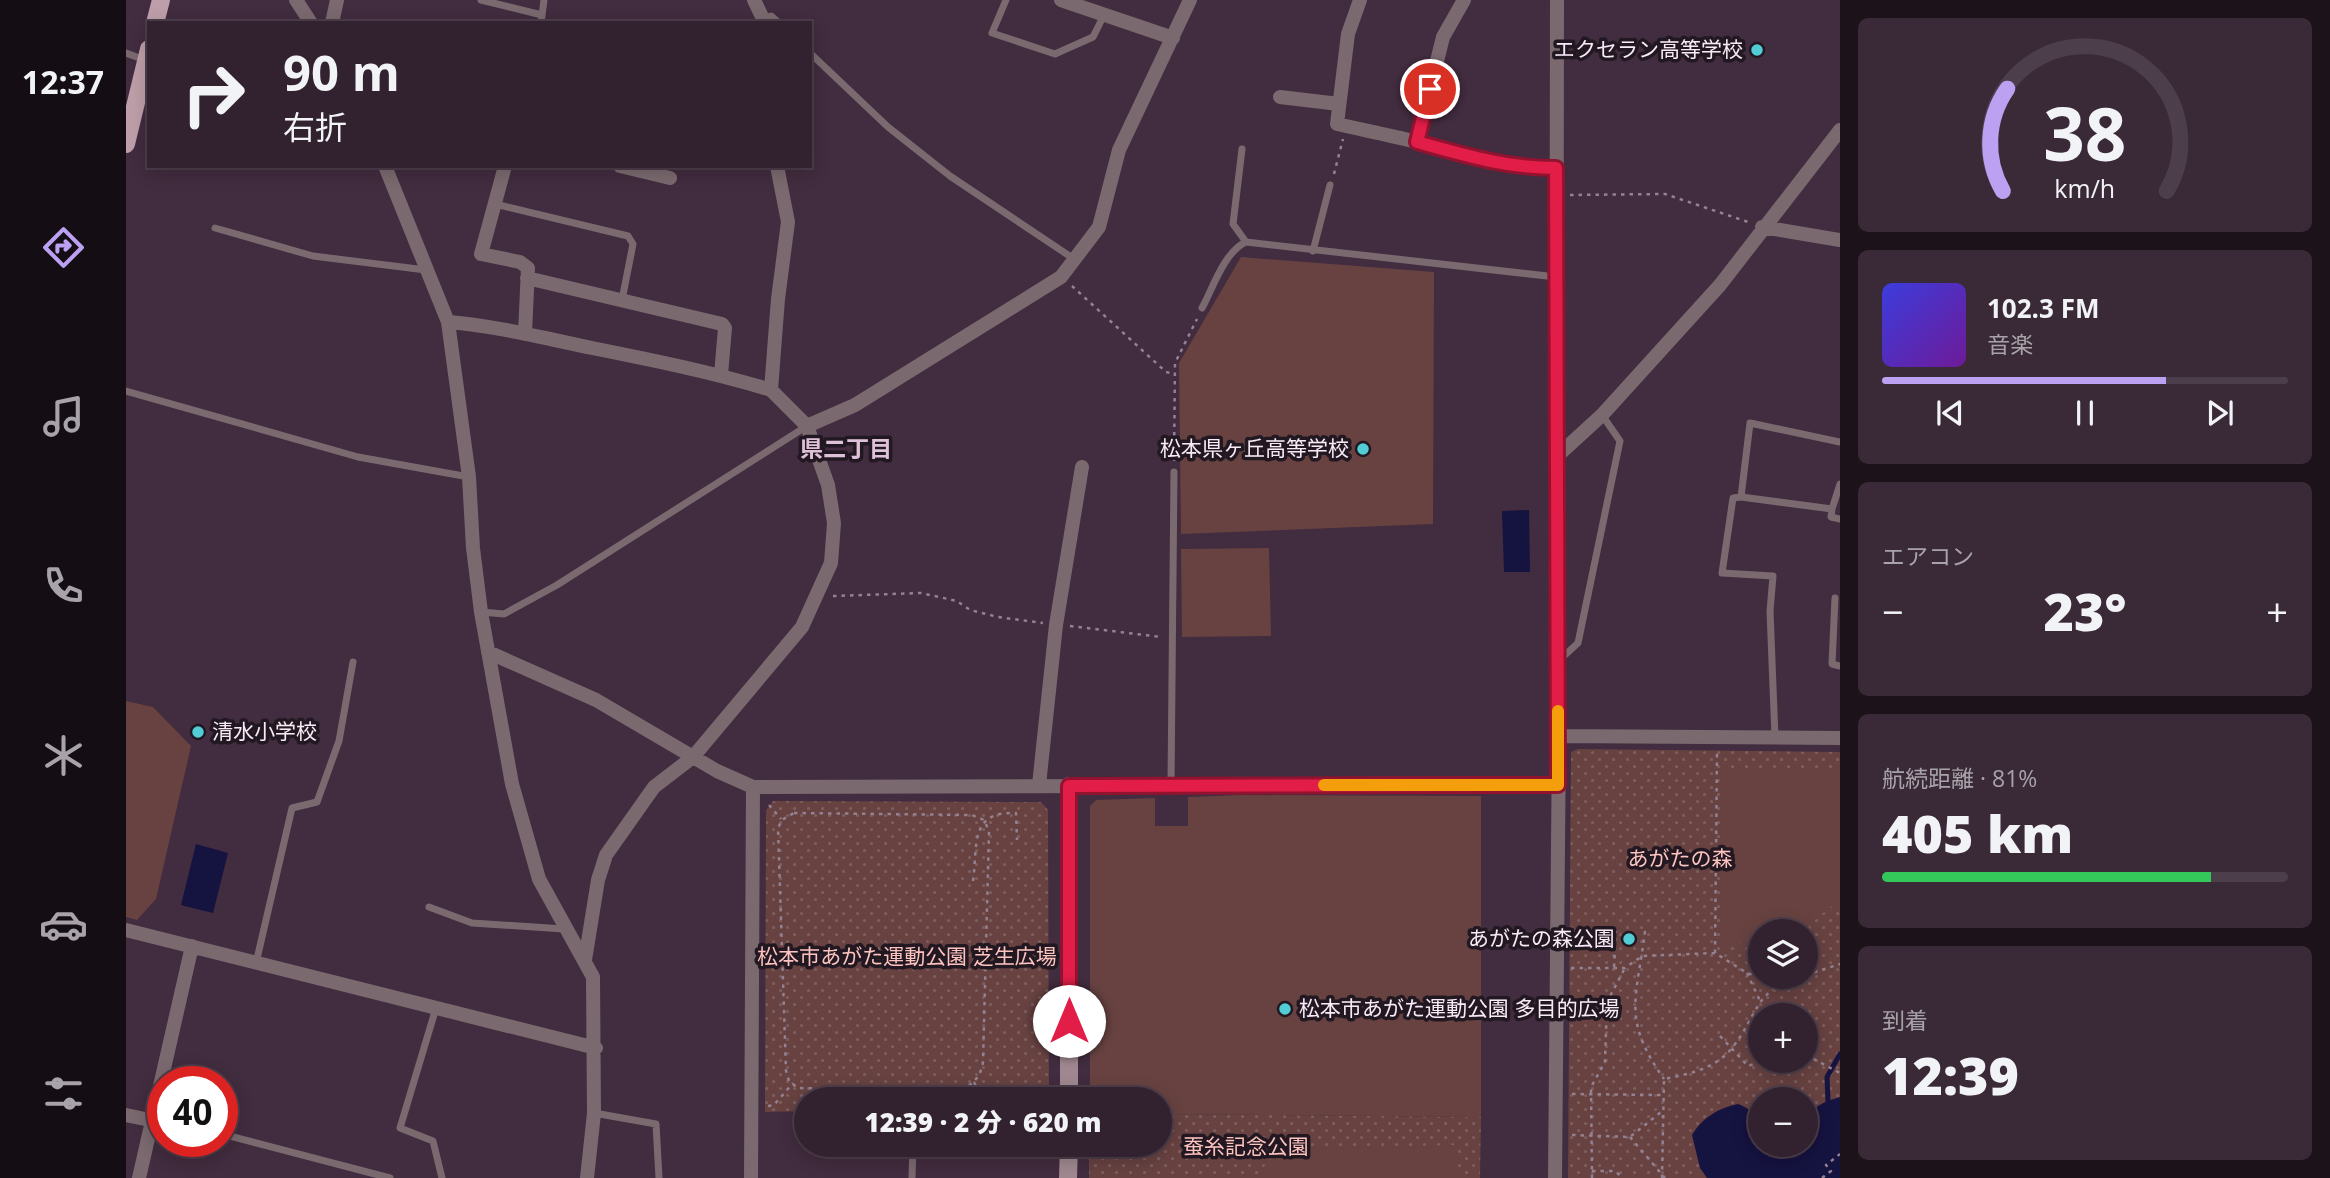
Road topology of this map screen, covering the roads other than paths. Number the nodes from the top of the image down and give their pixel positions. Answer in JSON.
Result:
{"nodes":[{"id":1,"x":161,"y":0,"type":"edge"},
{"id":2,"x":296,"y":0,"type":"edge"},
{"id":3,"x":337,"y":0,"type":"edge"},
{"id":4,"x":481,"y":0,"type":"edge"},
{"id":5,"x":544,"y":0,"type":"edge"},
{"id":6,"x":754,"y":0,"type":"edge"},
{"id":7,"x":1006,"y":0,"type":"edge"},
{"id":8,"x":1061,"y":0,"type":"edge"},
{"id":9,"x":1190,"y":0,"type":"edge"},
{"id":10,"x":1360,"y":0,"type":"edge"},
{"id":11,"x":1464,"y":0,"type":"edge"},
{"id":12,"x":1557,"y":0,"type":"edge"},
{"id":13,"x":1104,"y":15,"type":"junction"},
{"id":14,"x":542,"y":19,"type":"edge"},
{"id":15,"x":156,"y":21,"type":"edge"},
{"id":16,"x":310,"y":21,"type":"edge"},
{"id":17,"x":332,"y":21,"type":"edge"},
{"id":18,"x":769,"y":21,"type":"edge"},
{"id":19,"x":1173,"y":38,"type":"junction"},
{"id":20,"x":126,"y":53,"type":"edge"},
{"id":21,"x":147,"y":55,"type":"edge"},
{"id":22,"x":812,"y":55,"type":"edge"},
{"id":23,"x":1280,"y":97,"type":"dead end"},
{"id":24,"x":1339,"y":104,"type":"junction"},
{"id":25,"x":1840,"y":130,"type":"edge"},
{"id":26,"x":127,"y":140,"type":"edge"},
{"id":27,"x":1417,"y":142,"type":"junction"},
{"id":28,"x":1241,"y":149,"type":"dead end"},
{"id":29,"x":386,"y":168,"type":"edge"},
{"id":30,"x":505,"y":168,"type":"edge"},
{"id":31,"x":628,"y":168,"type":"edge"},
{"id":32,"x":777,"y":168,"type":"edge"},
{"id":33,"x":1556,"y":168,"type":"junction"},
{"id":34,"x":670,"y":178,"type":"dead end"},
{"id":35,"x":1330,"y":185,"type":"road end"},
{"id":36,"x":495,"y":204,"type":"junction"},
{"id":37,"x":1762,"y":227,"type":"junction"},
{"id":38,"x":215,"y":228,"type":"dead end"},
{"id":39,"x":1840,"y":240,"type":"edge"},
{"id":40,"x":1246,"y":242,"type":"junction"},
{"id":41,"x":1313,"y":251,"type":"junction"},
{"id":42,"x":1074,"y":258,"type":"junction"},
{"id":43,"x":428,"y":270,"type":"junction"},
{"id":44,"x":1556,"y":277,"type":"junction"},
{"id":45,"x":527,"y":278,"type":"junction"},
{"id":46,"x":622,"y":300,"type":"junction"},
{"id":47,"x":1202,"y":308,"type":"road end"},
{"id":48,"x":448,"y":323,"type":"junction"},
{"id":49,"x":525,"y":333,"type":"junction"},
{"id":50,"x":721,"y":375,"type":"junction"},
{"id":51,"x":771,"y":390,"type":"junction"},
{"id":52,"x":126,"y":391,"type":"edge"},
{"id":53,"x":1602,"y":415,"type":"junction"},
{"id":54,"x":807,"y":426,"type":"junction"},
{"id":55,"x":1840,"y":442,"type":"edge"},
{"id":56,"x":1555,"y":458,"type":"junction"},
{"id":57,"x":1082,"y":467,"type":"dead end"},
{"id":58,"x":1174,"y":472,"type":"road end"},
{"id":59,"x":469,"y":477,"type":"junction"},
{"id":60,"x":1840,"y":484,"type":"edge"},
{"id":61,"x":1741,"y":497,"type":"junction"},
{"id":62,"x":1832,"y":509,"type":"junction"},
{"id":63,"x":1840,"y":519,"type":"edge"},
{"id":64,"x":1835,"y":598,"type":"dead end"},
{"id":65,"x":481,"y":612,"type":"junction"},
{"id":66,"x":488,"y":652,"type":"junction"},
{"id":67,"x":1556,"y":659,"type":"junction"},
{"id":68,"x":353,"y":663,"type":"dead end"},
{"id":69,"x":1840,"y":666,"type":"edge"},
{"id":70,"x":1559,"y":736,"type":"junction"},
{"id":71,"x":1775,"y":737,"type":"junction"},
{"id":72,"x":1840,"y":738,"type":"edge"},
{"id":73,"x":693,"y":757,"type":"junction"},
{"id":74,"x":1171,"y":784,"type":"junction"},
{"id":75,"x":1039,"y":785,"type":"junction"},
{"id":76,"x":1558,"y":785,"type":"junction"},
{"id":77,"x":1069,"y":786,"type":"junction"},
{"id":78,"x":753,"y":787,"type":"junction"},
{"id":79,"x":429,"y":908,"type":"dead end"},
{"id":80,"x":564,"y":929,"type":"junction"},
{"id":81,"x":126,"y":930,"type":"edge"},
{"id":82,"x":192,"y":946,"type":"junction"},
{"id":83,"x":585,"y":960,"type":"junction"},
{"id":84,"x":257,"y":963,"type":"junction"},
{"id":85,"x":436,"y":1007,"type":"junction"},
{"id":86,"x":596,"y":1048,"type":"junction"},
{"id":87,"x":168,"y":1066,"type":"edge"},
{"id":88,"x":1069,"y":1087,"type":"edge"},
{"id":89,"x":594,"y":1113,"type":"junction"},
{"id":90,"x":126,"y":1115,"type":"edge"},
{"id":91,"x":147,"y":1119,"type":"edge"},
{"id":92,"x":238,"y":1138,"type":"edge"},
{"id":93,"x":147,"y":1153,"type":"edge"},
{"id":94,"x":913,"y":1157,"type":"edge"},
{"id":95,"x":1069,"y":1157,"type":"edge"},
{"id":96,"x":139,"y":1178,"type":"edge"},
{"id":97,"x":390,"y":1178,"type":"edge"},
{"id":98,"x":442,"y":1178,"type":"edge"},
{"id":99,"x":587,"y":1178,"type":"edge"},
{"id":100,"x":659,"y":1178,"type":"edge"},
{"id":101,"x":751,"y":1178,"type":"edge"},
{"id":102,"x":912,"y":1178,"type":"edge"},
{"id":103,"x":1068,"y":1178,"type":"edge"},
{"id":104,"x":1555,"y":1178,"type":"edge"}],
"edges":[{"from":1,"to":15,"type":"main road"},
{"from":2,"to":16,"type":"street"},
{"from":3,"to":17,"type":"street"},
{"from":4,"to":14,"type":"lane"},
{"from":5,"to":14,"type":"lane"},
{"from":6,"to":18,"type":"street"},
{"from":7,"to":13,"type":"lane"},
{"from":8,"to":13,"type":"street"},
{"from":9,"to":19,"type":"street"},
{"from":10,"to":24,"type":"street"},
{"from":11,"to":27,"type":"street"},
{"from":12,"to":33,"type":"street"},
{"from":13,"to":19,"type":"street"},
{"from":19,"to":42,"type":"street"},
{"from":20,"to":21,"type":"lane"},
{"from":21,"to":26,"type":"main road"},
{"from":22,"to":42,"type":"lane"},
{"from":23,"to":24,"type":"street"},
{"from":24,"to":27,"type":"street"},
{"from":25,"to":37,"type":"street"},
{"from":27,"to":33,"type":"street"},
{"from":28,"to":40,"type":"lane"},
{"from":29,"to":43,"type":"street"},
{"from":30,"to":36,"type":"street"},
{"from":31,"to":34,"type":"street"},
{"from":32,"to":51,"type":"street"},
{"from":33,"to":44,"type":"street"},
{"from":35,"to":41,"type":"lane"},
{"from":36,"to":45,"type":"street"},
{"from":36,"to":46,"type":"lane"},
{"from":37,"to":39,"type":"street"},
{"from":37,"to":53,"type":"street"},
{"from":38,"to":43,"type":"lane"},
{"from":40,"to":41,"type":"lane"},
{"from":40,"to":47,"type":"lane"},
{"from":41,"to":44,"type":"lane"},
{"from":42,"to":54,"type":"street"},
{"from":43,"to":48,"type":"street"},
{"from":44,"to":56,"type":"street"},
{"from":45,"to":46,"type":"street"},
{"from":45,"to":49,"type":"street"},
{"from":46,"to":50,"type":"street"},
{"from":48,"to":49,"type":"street"},
{"from":48,"to":59,"type":"street"},
{"from":49,"to":50,"type":"street"},
{"from":50,"to":51,"type":"street"},
{"from":51,"to":54,"type":"street"},
{"from":52,"to":59,"type":"lane"},
{"from":53,"to":56,"type":"street"},
{"from":53,"to":67,"type":"lane"},
{"from":54,"to":65,"type":"lane"},
{"from":54,"to":73,"type":"street"},
{"from":55,"to":61,"type":"lane"},
{"from":56,"to":67,"type":"street"},
{"from":57,"to":75,"type":"street"},
{"from":58,"to":74,"type":"lane"},
{"from":59,"to":65,"type":"street"},
{"from":60,"to":62,"type":"lane"},
{"from":61,"to":62,"type":"lane"},
{"from":61,"to":71,"type":"lane"},
{"from":62,"to":63,"type":"lane"},
{"from":64,"to":69,"type":"lane"},
{"from":65,"to":66,"type":"street"},
{"from":66,"to":73,"type":"street"},
{"from":66,"to":80,"type":"street"},
{"from":67,"to":70,"type":"street"},
{"from":68,"to":84,"type":"lane"},
{"from":70,"to":71,"type":"street"},
{"from":70,"to":76,"type":"street"},
{"from":71,"to":72,"type":"street"},
{"from":73,"to":78,"type":"street"},
{"from":73,"to":83,"type":"street"},
{"from":74,"to":76,"type":"street"},
{"from":74,"to":77,"type":"street"},
{"from":75,"to":77,"type":"street"},
{"from":75,"to":78,"type":"street"},
{"from":76,"to":104,"type":"street"},
{"from":77,"to":88,"type":"street"},
{"from":78,"to":101,"type":"street"},
{"from":79,"to":80,"type":"lane"},
{"from":80,"to":83,"type":"street"},
{"from":81,"to":82,"type":"street"},
{"from":82,"to":84,"type":"street"},
{"from":82,"to":87,"type":"street"},
{"from":83,"to":86,"type":"street"},
{"from":84,"to":85,"type":"street"},
{"from":85,"to":86,"type":"street"},
{"from":85,"to":98,"type":"lane"},
{"from":86,"to":89,"type":"street"},
{"from":89,"to":99,"type":"street"},
{"from":89,"to":100,"type":"lane"},
{"from":90,"to":91,"type":"street"},
{"from":92,"to":97,"type":"lane"},
{"from":93,"to":96,"type":"street"},
{"from":94,"to":102,"type":"lane"},
{"from":95,"to":103,"type":"street"}]}
